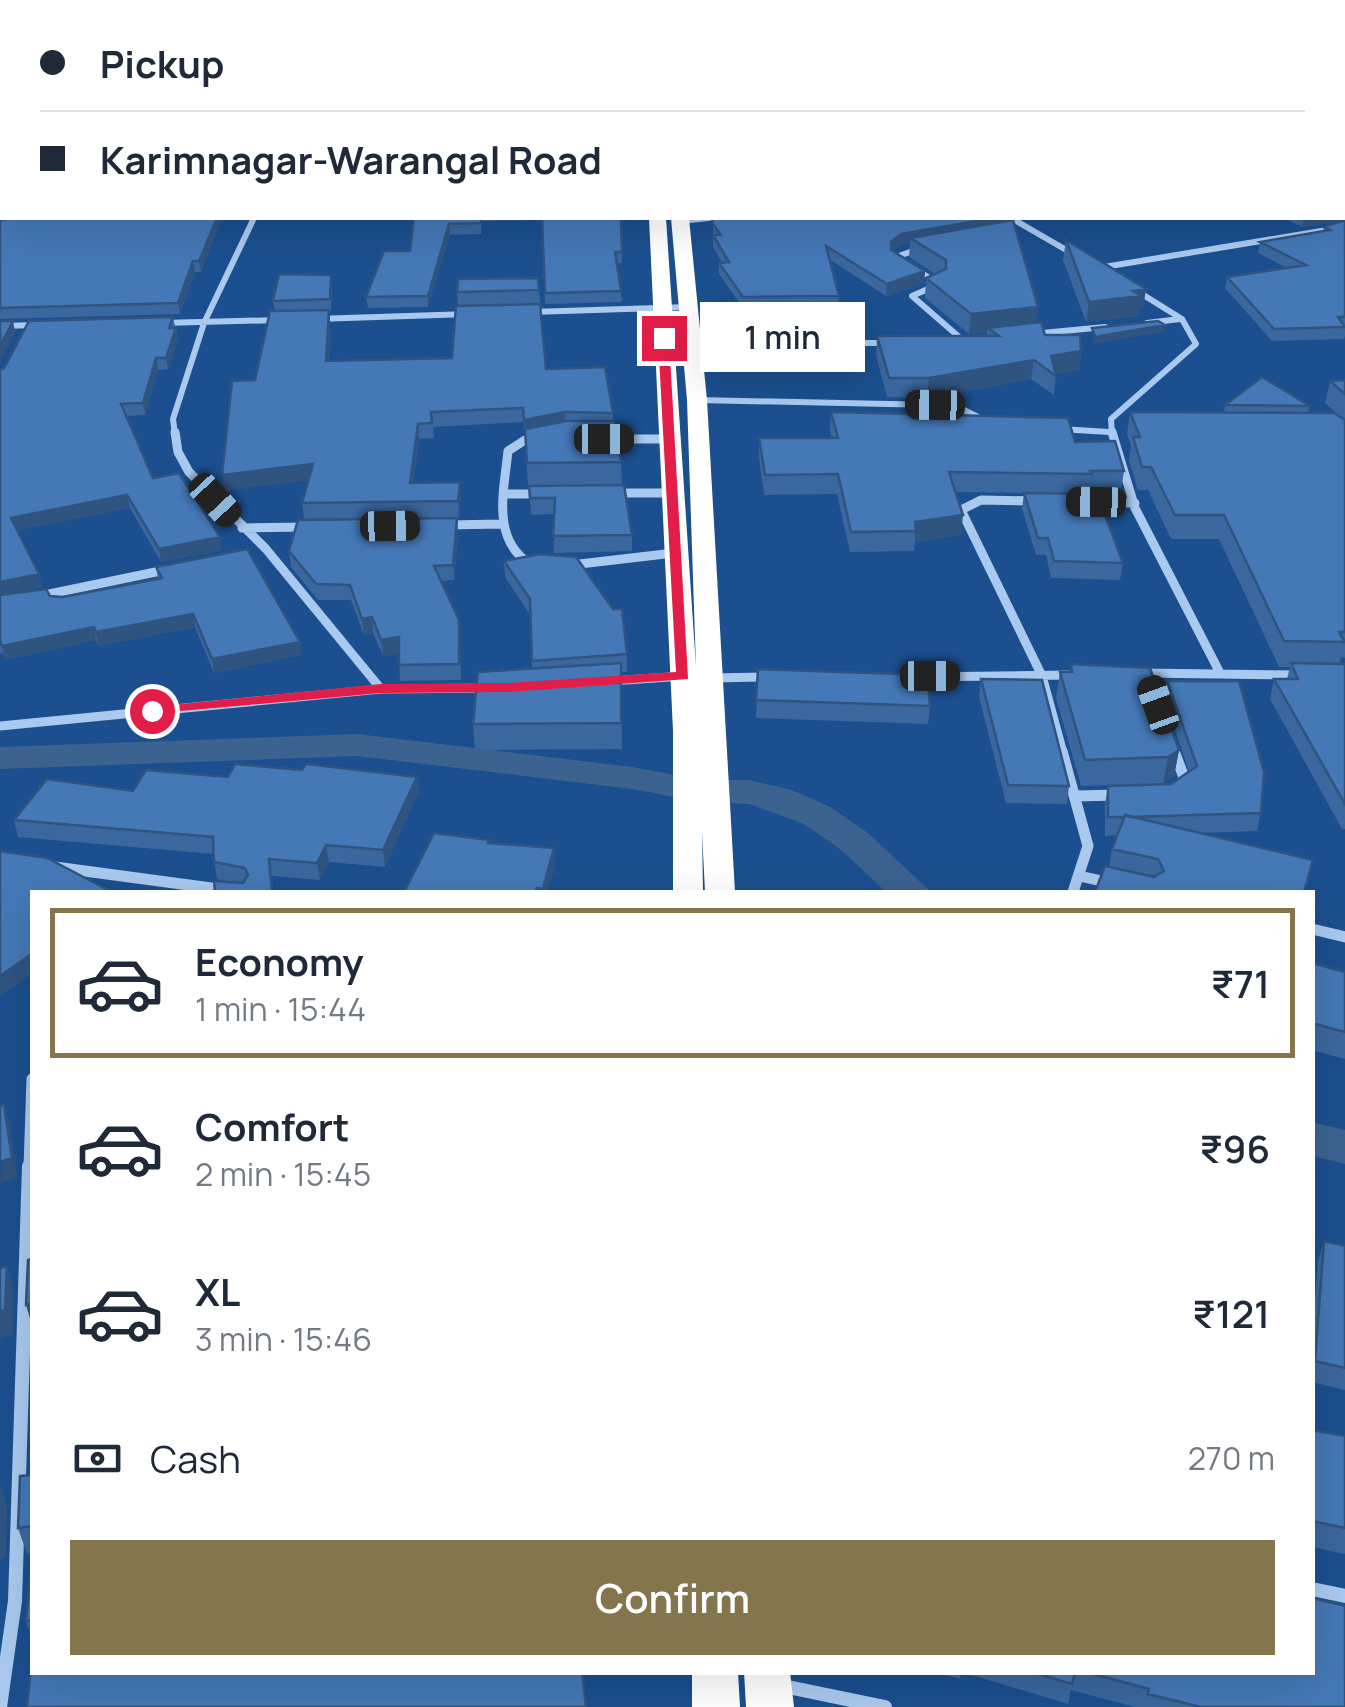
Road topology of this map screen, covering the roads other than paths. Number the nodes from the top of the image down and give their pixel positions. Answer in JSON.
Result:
{"nodes":[{"id":1,"x":253,"y":220,"type":"edge"},
{"id":2,"x":672,"y":220,"type":"edge"},
{"id":3,"x":672,"y":220,"type":"edge"},
{"id":4,"x":1015,"y":220,"type":"edge"},
{"id":5,"x":1345,"y":227,"type":"edge"},
{"id":6,"x":1030,"y":229,"type":"junction"},
{"id":7,"x":1012,"y":232,"type":"edge"},
{"id":8,"x":940,"y":245,"type":"edge"},
{"id":9,"x":1097,"y":268,"type":"junction"},
{"id":10,"x":1111,"y":276,"type":"edge"},
{"id":11,"x":1124,"y":284,"type":"edge"},
{"id":12,"x":690,"y":307,"type":"junction"},
{"id":13,"x":662,"y":308,"type":"junction"},
{"id":14,"x":522,"y":312,"type":"edge"},
{"id":15,"x":483,"y":313,"type":"edge"},
{"id":16,"x":304,"y":319,"type":"edge"},
{"id":17,"x":1180,"y":319,"type":"junction"},
{"id":18,"x":284,"y":320,"type":"edge"},
{"id":19,"x":204,"y":322,"type":"junction"},
{"id":20,"x":1142,"y":323,"type":"edge"},
{"id":21,"x":145,"y":324,"type":"edge"},
{"id":22,"x":28,"y":325,"type":"junction"},
{"id":23,"x":47,"y":325,"type":"edge"},
{"id":24,"x":1123,"y":325,"type":"edge"},
{"id":25,"x":0,"y":326,"type":"edge"},
{"id":26,"x":1028,"y":335,"type":"edge"},
{"id":27,"x":21,"y":338,"type":"edge"},
{"id":28,"x":971,"y":341,"type":"edge"},
{"id":29,"x":693,"y":343,"type":"junction"},
{"id":30,"x":952,"y":343,"type":"junction"},
{"id":31,"x":903,"y":344,"type":"edge"},
{"id":32,"x":941,"y":344,"type":"edge"},
{"id":33,"x":697,"y":400,"type":"junction"},
{"id":34,"x":996,"y":424,"type":"edge"},
{"id":35,"x":1130,"y":426,"type":"edge"},
{"id":36,"x":1042,"y":428,"type":"edge"},
{"id":37,"x":1109,"y":429,"type":"junction"},
{"id":38,"x":557,"y":439,"type":"edge"},
{"id":39,"x":594,"y":439,"type":"edge"},
{"id":40,"x":669,"y":440,"type":"junction"},
{"id":41,"x":672,"y":493,"type":"junction"},
{"id":42,"x":504,"y":494,"type":"junction"},
{"id":43,"x":560,"y":494,"type":"edge"},
{"id":44,"x":597,"y":494,"type":"edge"},
{"id":45,"x":1058,"y":502,"type":"edge"},
{"id":46,"x":1077,"y":502,"type":"edge"},
{"id":47,"x":1134,"y":503,"type":"junction"},
{"id":48,"x":502,"y":524,"type":"junction"},
{"id":49,"x":428,"y":525,"type":"edge"},
{"id":50,"x":316,"y":526,"type":"edge"},
{"id":51,"x":241,"y":528,"type":"junction"},
{"id":52,"x":266,"y":550,"type":"junction"},
{"id":53,"x":247,"y":553,"type":"edge"},
{"id":54,"x":674,"y":553,"type":"junction"},
{"id":55,"x":190,"y":565,"type":"edge"},
{"id":56,"x":542,"y":566,"type":"edge"},
{"id":57,"x":553,"y":568,"type":"edge"},
{"id":58,"x":19,"y":600,"type":"edge"},
{"id":59,"x":1146,"y":672,"type":"junction"},
{"id":60,"x":1129,"y":673,"type":"edge"},
{"id":61,"x":1220,"y":674,"type":"junction"},
{"id":62,"x":1076,"y":675,"type":"edge"},
{"id":63,"x":1310,"y":675,"type":"edge"},
{"id":64,"x":683,"y":676,"type":"junction"},
{"id":65,"x":1042,"y":676,"type":"junction"},
{"id":66,"x":787,"y":677,"type":"edge"},
{"id":67,"x":904,"y":677,"type":"edge"},
{"id":68,"x":708,"y":678,"type":"junction"},
{"id":69,"x":605,"y":681,"type":"edge"},
{"id":70,"x":508,"y":688,"type":"edge"},
{"id":71,"x":381,"y":689,"type":"junction"},
{"id":72,"x":1152,"y":689,"type":"edge"},
{"id":73,"x":0,"y":726,"type":"edge"},
{"id":74,"x":1170,"y":737,"type":"edge"},
{"id":75,"x":700,"y":750,"type":"junction"},
{"id":76,"x":1166,"y":793,"type":"edge"},
{"id":77,"x":1130,"y":794,"type":"edge"},
{"id":78,"x":1075,"y":796,"type":"junction"},
{"id":79,"x":37,"y":864,"type":"edge"},
{"id":80,"x":1079,"y":876,"type":"junction"},
{"id":81,"x":1133,"y":888,"type":"edge"},
{"id":82,"x":226,"y":890,"type":"edge"},
{"id":83,"x":688,"y":890,"type":"edge"},
{"id":84,"x":720,"y":890,"type":"edge"},
{"id":85,"x":1075,"y":890,"type":"edge"},
{"id":86,"x":1315,"y":930,"type":"edge"},
{"id":87,"x":1345,"y":937,"type":"edge"},
{"id":88,"x":30,"y":1123,"type":"edge"},
{"id":89,"x":1315,"y":1590,"type":"edge"},
{"id":90,"x":1345,"y":1596,"type":"edge"},
{"id":91,"x":8,"y":1602,"type":"edge"},
{"id":92,"x":715,"y":1675,"type":"edge"},
{"id":93,"x":768,"y":1688,"type":"edge"},
{"id":94,"x":0,"y":1707,"type":"edge"},
{"id":95,"x":716,"y":1707,"type":"edge"},
{"id":96,"x":884,"y":1707,"type":"edge"}],
"edges":[{"from":1,"to":19,"type":"street"},
{"from":2,"to":12,"type":"highway"},
{"from":3,"to":13,"type":"highway"},
{"from":4,"to":6,"type":"street"},
{"from":5,"to":9,"type":"street"},
{"from":6,"to":7,"type":"street"},
{"from":6,"to":9,"type":"street"},
{"from":8,"to":30,"type":"street"},
{"from":9,"to":10,"type":"street"},
{"from":11,"to":17,"type":"street"},
{"from":12,"to":13,"type":"street"},
{"from":12,"to":29,"type":"highway"},
{"from":13,"to":14,"type":"street"},
{"from":13,"to":40,"type":"highway"},
{"from":15,"to":16,"type":"street"},
{"from":17,"to":20,"type":"street"},
{"from":17,"to":37,"type":"street"},
{"from":18,"to":19,"type":"street"},
{"from":19,"to":21,"type":"street"},
{"from":19,"to":51,"type":"street"},
{"from":22,"to":23,"type":"street"},
{"from":22,"to":25,"type":"street"},
{"from":22,"to":27,"type":"street"},
{"from":24,"to":26,"type":"street"},
{"from":28,"to":30,"type":"street"},
{"from":29,"to":31,"type":"street"},
{"from":29,"to":33,"type":"highway"},
{"from":30,"to":32,"type":"street"},
{"from":33,"to":34,"type":"street"},
{"from":33,"to":68,"type":"highway"},
{"from":35,"to":37,"type":"street"},
{"from":36,"to":37,"type":"street"},
{"from":37,"to":47,"type":"street"},
{"from":38,"to":42,"type":"street"},
{"from":39,"to":40,"type":"street"},
{"from":40,"to":41,"type":"highway"},
{"from":41,"to":44,"type":"street"},
{"from":41,"to":54,"type":"highway"},
{"from":42,"to":43,"type":"street"},
{"from":42,"to":48,"type":"street"},
{"from":45,"to":65,"type":"street"},
{"from":46,"to":47,"type":"street"},
{"from":47,"to":61,"type":"street"},
{"from":48,"to":49,"type":"street"},
{"from":48,"to":56,"type":"street"},
{"from":50,"to":51,"type":"street"},
{"from":51,"to":52,"type":"street"},
{"from":52,"to":53,"type":"street"},
{"from":52,"to":71,"type":"street"},
{"from":54,"to":57,"type":"street"},
{"from":54,"to":64,"type":"highway"},
{"from":55,"to":58,"type":"street"},
{"from":59,"to":60,"type":"street"},
{"from":59,"to":61,"type":"street"},
{"from":59,"to":72,"type":"street"},
{"from":61,"to":63,"type":"street"},
{"from":62,"to":65,"type":"street"},
{"from":64,"to":68,"type":"street"},
{"from":64,"to":69,"type":"street"},
{"from":64,"to":75,"type":"highway"},
{"from":65,"to":67,"type":"street"},
{"from":65,"to":78,"type":"street"},
{"from":66,"to":68,"type":"street"},
{"from":68,"to":75,"type":"highway"},
{"from":70,"to":71,"type":"street"},
{"from":71,"to":73,"type":"street"},
{"from":74,"to":76,"type":"street"},
{"from":75,"to":83,"type":"highway"},
{"from":75,"to":84,"type":"highway"},
{"from":77,"to":78,"type":"street"},
{"from":78,"to":80,"type":"street"},
{"from":79,"to":82,"type":"street"},
{"from":80,"to":81,"type":"street"},
{"from":80,"to":85,"type":"street"},
{"from":86,"to":87,"type":"street"},
{"from":88,"to":91,"type":"street"},
{"from":89,"to":90,"type":"street"},
{"from":91,"to":94,"type":"street"},
{"from":92,"to":95,"type":"highway"},
{"from":93,"to":96,"type":"street"}]}
